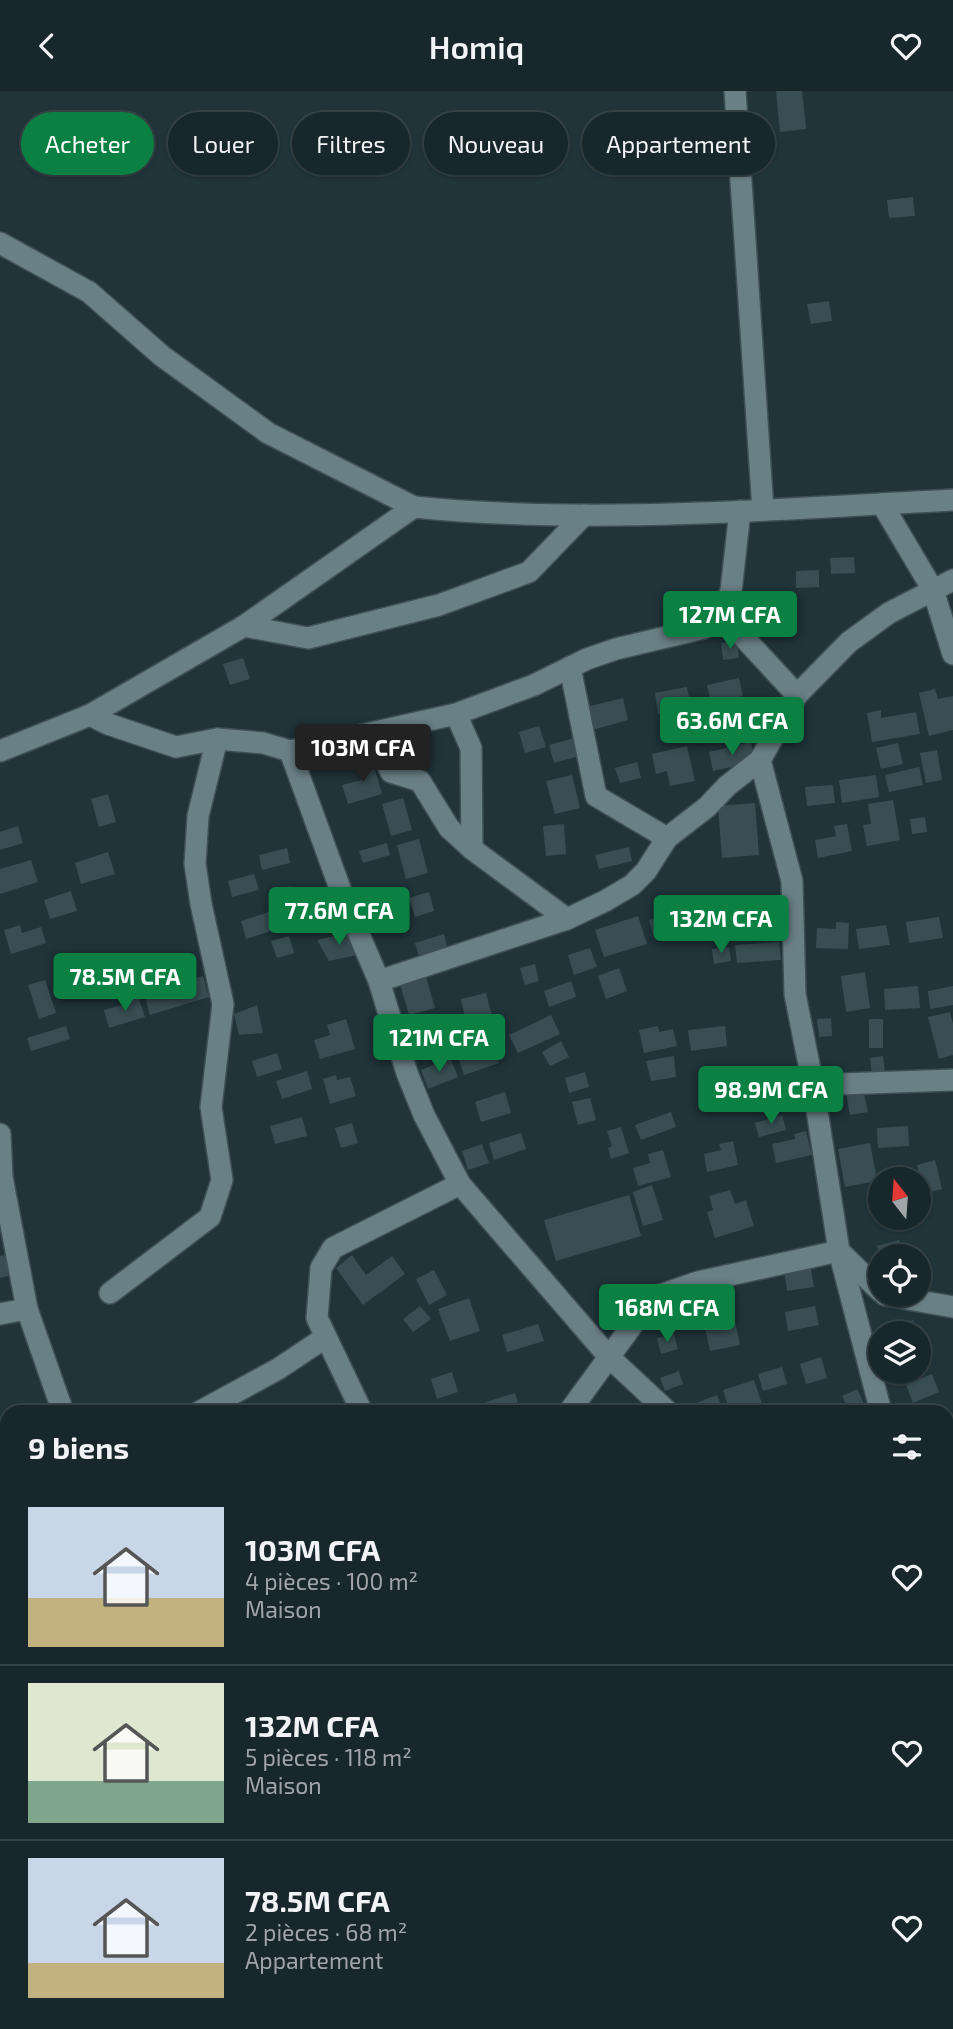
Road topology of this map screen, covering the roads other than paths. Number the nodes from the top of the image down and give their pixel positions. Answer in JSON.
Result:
{"nodes":[{"id":1,"x":735,"y":91,"type":"edge"},
{"id":2,"x":0,"y":243,"type":"edge"},
{"id":3,"x":953,"y":501,"type":"edge"},
{"id":4,"x":882,"y":504,"type":"junction"},
{"id":5,"x":414,"y":507,"type":"junction"},
{"id":6,"x":762,"y":510,"type":"junction"},
{"id":7,"x":740,"y":511,"type":"junction"},
{"id":8,"x":584,"y":515,"type":"junction"},
{"id":9,"x":953,"y":580,"type":"edge"},
{"id":10,"x":933,"y":590,"type":"junction"},
{"id":11,"x":721,"y":613,"type":"junction"},
{"id":12,"x":244,"y":626,"type":"junction"},
{"id":13,"x":953,"y":655,"type":"edge"},
{"id":14,"x":570,"y":667,"type":"junction"},
{"id":15,"x":797,"y":695,"type":"junction"},
{"id":16,"x":456,"y":714,"type":"junction"},
{"id":17,"x":90,"y":715,"type":"junction"},
{"id":18,"x":372,"y":733,"type":"junction"},
{"id":19,"x":217,"y":739,"type":"junction"},
{"id":20,"x":0,"y":751,"type":"edge"},
{"id":21,"x":290,"y":751,"type":"junction"},
{"id":22,"x":760,"y":760,"type":"junction"},
{"id":23,"x":667,"y":838,"type":"junction"},
{"id":24,"x":472,"y":849,"type":"junction"},
{"id":25,"x":567,"y":919,"type":"junction"},
{"id":26,"x":379,"y":981,"type":"junction"},
{"id":27,"x":953,"y":1080,"type":"edge"},
{"id":28,"x":813,"y":1085,"type":"junction"},
{"id":29,"x":0,"y":1134,"type":"edge"},
{"id":30,"x":1,"y":1177,"type":"edge"},
{"id":31,"x":460,"y":1184,"type":"junction"},
{"id":32,"x":839,"y":1251,"type":"junction"},
{"id":33,"x":868,"y":1279,"type":"edge"},
{"id":34,"x":110,"y":1293,"type":"dead end"},
{"id":35,"x":931,"y":1303,"type":"edge"},
{"id":36,"x":953,"y":1307,"type":"edge"},
{"id":37,"x":27,"y":1309,"type":"junction"},
{"id":38,"x":0,"y":1314,"type":"edge"},
{"id":39,"x":326,"y":1337,"type":"junction"},
{"id":40,"x":609,"y":1357,"type":"junction"},
{"id":41,"x":61,"y":1405,"type":"edge"},
{"id":42,"x":211,"y":1405,"type":"edge"},
{"id":43,"x":359,"y":1405,"type":"edge"},
{"id":44,"x":574,"y":1405,"type":"edge"},
{"id":45,"x":660,"y":1405,"type":"edge"},
{"id":46,"x":879,"y":1405,"type":"edge"}],
"edges":[{"from":1,"to":6,"type":"street"},
{"from":2,"to":5,"type":"street"},
{"from":3,"to":4,"type":"street"},
{"from":4,"to":6,"type":"street"},
{"from":4,"to":10,"type":"street"},
{"from":5,"to":8,"type":"street"},
{"from":5,"to":12,"type":"street"},
{"from":6,"to":7,"type":"street"},
{"from":7,"to":8,"type":"street"},
{"from":7,"to":11,"type":"street"},
{"from":8,"to":12,"type":"street"},
{"from":9,"to":10,"type":"street"},
{"from":10,"to":13,"type":"street"},
{"from":10,"to":15,"type":"street"},
{"from":11,"to":14,"type":"street"},
{"from":11,"to":15,"type":"street"},
{"from":12,"to":17,"type":"street"},
{"from":14,"to":16,"type":"street"},
{"from":14,"to":23,"type":"street"},
{"from":15,"to":22,"type":"street"},
{"from":16,"to":18,"type":"street"},
{"from":16,"to":24,"type":"street"},
{"from":17,"to":19,"type":"street"},
{"from":17,"to":20,"type":"street"},
{"from":18,"to":21,"type":"street"},
{"from":18,"to":24,"type":"street"},
{"from":19,"to":21,"type":"street"},
{"from":19,"to":34,"type":"street"},
{"from":21,"to":26,"type":"street"},
{"from":22,"to":23,"type":"street"},
{"from":22,"to":28,"type":"street"},
{"from":23,"to":25,"type":"street"},
{"from":24,"to":25,"type":"street"},
{"from":25,"to":26,"type":"street"},
{"from":26,"to":31,"type":"street"},
{"from":27,"to":28,"type":"street"},
{"from":28,"to":32,"type":"street"},
{"from":29,"to":30,"type":"street"},
{"from":30,"to":37,"type":"street"},
{"from":31,"to":39,"type":"street"},
{"from":31,"to":40,"type":"street"},
{"from":32,"to":33,"type":"street"},
{"from":32,"to":40,"type":"street"},
{"from":32,"to":46,"type":"street"},
{"from":35,"to":36,"type":"street"},
{"from":37,"to":38,"type":"street"},
{"from":37,"to":41,"type":"street"},
{"from":39,"to":42,"type":"street"},
{"from":39,"to":43,"type":"street"},
{"from":40,"to":44,"type":"street"},
{"from":40,"to":45,"type":"street"}]}
